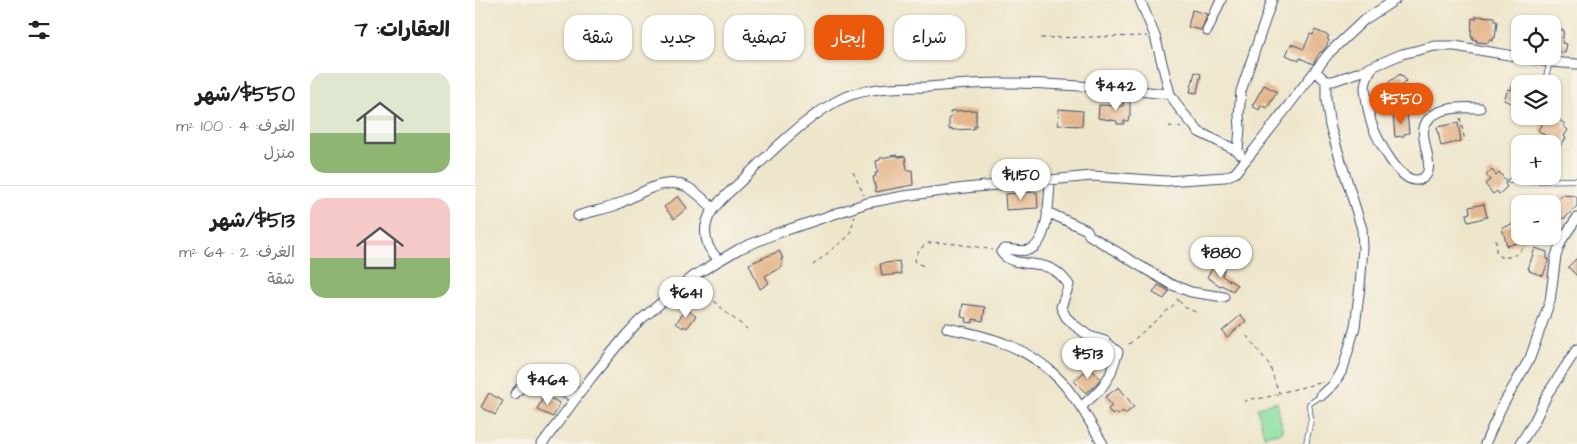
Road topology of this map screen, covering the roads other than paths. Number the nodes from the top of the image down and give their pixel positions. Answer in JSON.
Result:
{"nodes":[{"id":1,"x":1140,"y":0,"type":"edge"},
{"id":2,"x":1221,"y":0,"type":"edge"},
{"id":3,"x":1272,"y":0,"type":"edge"},
{"id":4,"x":1395,"y":0,"type":"edge"},
{"id":5,"x":1207,"y":31,"type":"dead end"},
{"id":6,"x":1511,"y":55,"type":"edge"},
{"id":7,"x":1561,"y":63,"type":"edge"},
{"id":8,"x":1577,"y":64,"type":"edge"},
{"id":9,"x":1373,"y":67,"type":"junction"},
{"id":10,"x":1315,"y":72,"type":"junction"},
{"id":11,"x":1326,"y":81,"type":"junction"},
{"id":12,"x":1170,"y":94,"type":"junction"},
{"id":13,"x":1480,"y":108,"type":"dead end"},
{"id":14,"x":1238,"y":150,"type":"junction"},
{"id":15,"x":1244,"y":161,"type":"junction"},
{"id":16,"x":1050,"y":180,"type":"junction"},
{"id":17,"x":1577,"y":180,"type":"edge"},
{"id":18,"x":1510,"y":181,"type":"dead end"},
{"id":19,"x":713,"y":208,"type":"junction"},
{"id":20,"x":1047,"y":212,"type":"junction"},
{"id":21,"x":578,"y":216,"type":"dead end"},
{"id":22,"x":1577,"y":218,"type":"edge"},
{"id":23,"x":719,"y":261,"type":"junction"},
{"id":24,"x":1224,"y":297,"type":"dead end"},
{"id":25,"x":947,"y":328,"type":"dead end"},
{"id":26,"x":1577,"y":349,"type":"edge"},
{"id":27,"x":515,"y":394,"type":"dead end"},
{"id":28,"x":1321,"y":396,"type":"joint"},
{"id":29,"x":576,"y":398,"type":"junction"},
{"id":30,"x":1081,"y":407,"type":"junction"},
{"id":31,"x":542,"y":444,"type":"edge"},
{"id":32,"x":1103,"y":444,"type":"edge"},
{"id":33,"x":1306,"y":444,"type":"edge"},
{"id":34,"x":1485,"y":444,"type":"edge"},
{"id":35,"x":1521,"y":444,"type":"edge"}],
"edges":[{"from":1,"to":12,"type":"street"},
{"from":2,"to":5,"type":"street"},
{"from":3,"to":14,"type":"street"},
{"from":4,"to":10,"type":"street"},
{"from":6,"to":9,"type":"street"},
{"from":7,"to":8,"type":"street"},
{"from":9,"to":11,"type":"street"},
{"from":9,"to":13,"type":"street"},
{"from":10,"to":11,"type":"street"},
{"from":10,"to":15,"type":"street"},
{"from":11,"to":28,"type":"street"},
{"from":12,"to":14,"type":"street"},
{"from":12,"to":19,"type":"street"},
{"from":14,"to":15,"type":"street"},
{"from":15,"to":16,"type":"street"},
{"from":16,"to":20,"type":"street"},
{"from":16,"to":23,"type":"street"},
{"from":17,"to":18,"type":"lane"},
{"from":19,"to":21,"type":"street"},
{"from":19,"to":23,"type":"street"},
{"from":20,"to":24,"type":"street"},
{"from":20,"to":30,"type":"street"},
{"from":22,"to":34,"type":"street"},
{"from":23,"to":29,"type":"street"},
{"from":25,"to":30,"type":"street"},
{"from":26,"to":35,"type":"street"},
{"from":27,"to":29,"type":"street"},
{"from":28,"to":33,"type":"lane"},
{"from":29,"to":31,"type":"street"},
{"from":30,"to":32,"type":"street"}]}
